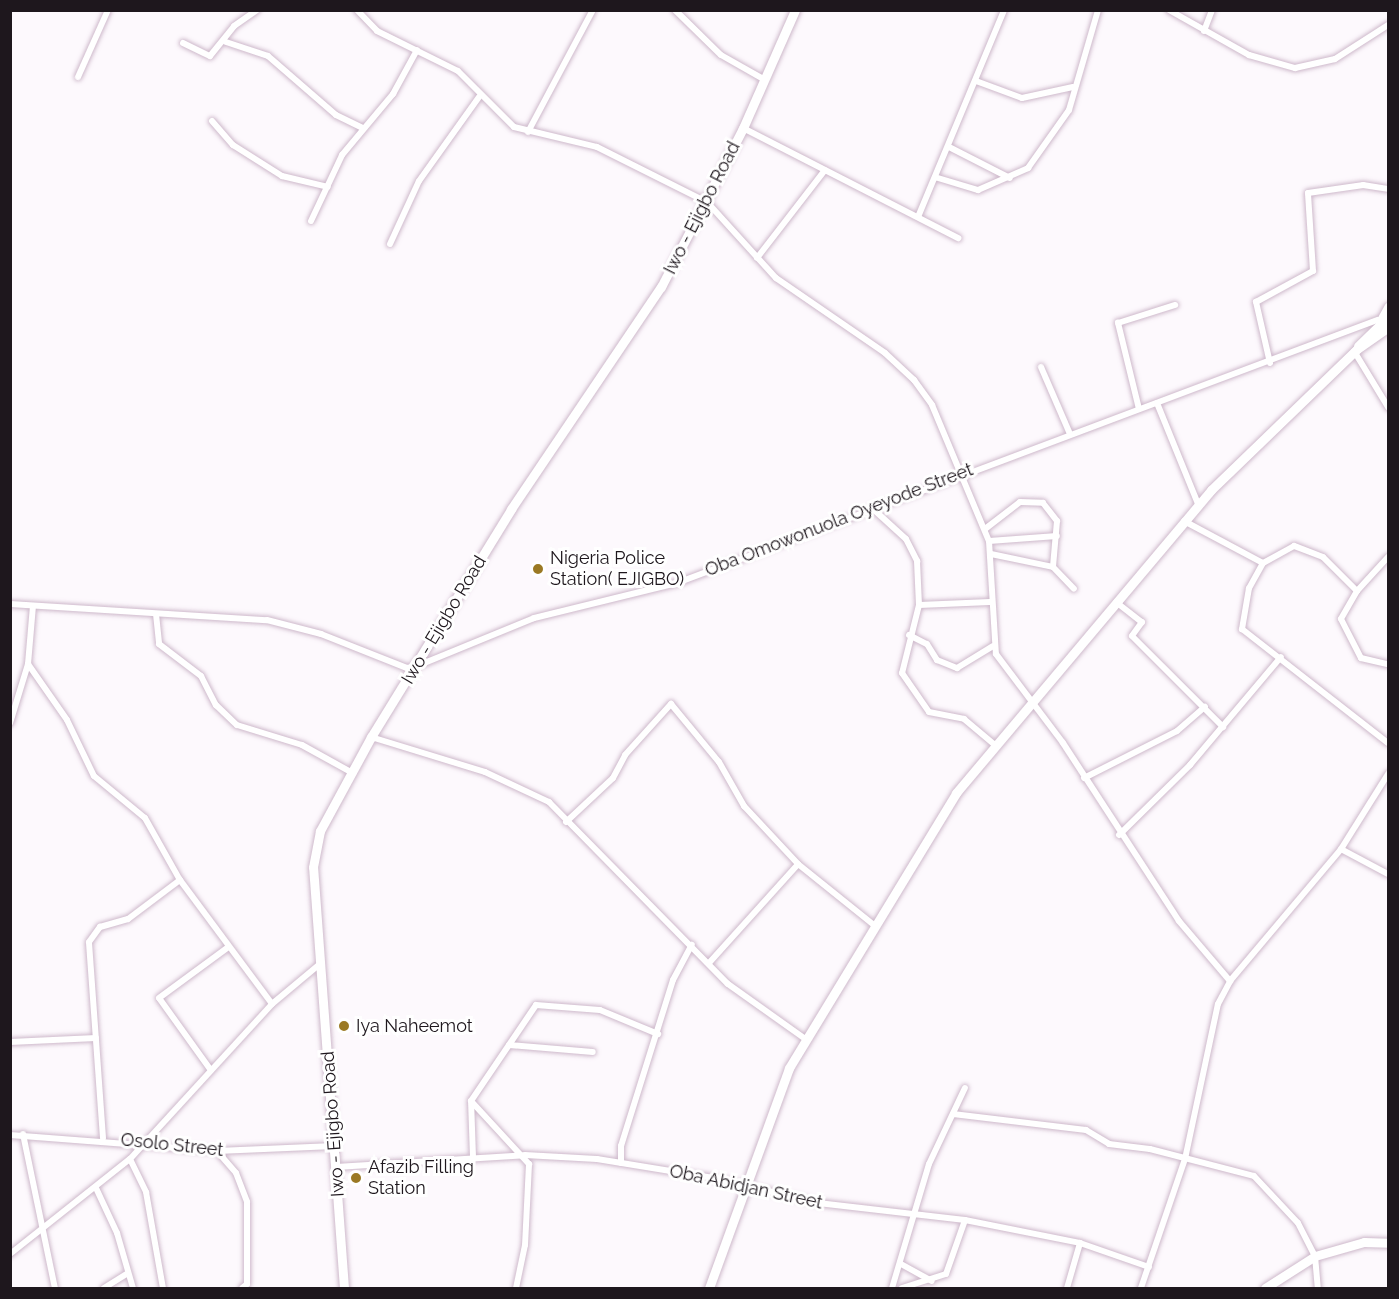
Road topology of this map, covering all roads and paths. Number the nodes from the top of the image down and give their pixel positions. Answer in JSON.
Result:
{"nodes":[{"id":1,"x":108,"y":10,"type":"edge"},
{"id":2,"x":257,"y":10,"type":"edge"},
{"id":3,"x":357,"y":10,"type":"edge"},
{"id":4,"x":593,"y":10,"type":"edge"},
{"id":5,"x":675,"y":10,"type":"edge"},
{"id":6,"x":795,"y":10,"type":"edge"},
{"id":7,"x":1004,"y":10,"type":"edge"},
{"id":8,"x":1098,"y":10,"type":"edge"},
{"id":9,"x":1168,"y":10,"type":"edge"},
{"id":10,"x":1212,"y":10,"type":"edge"},
{"id":11,"x":1389,"y":25,"type":"edge"},
{"id":12,"x":1204,"y":30,"type":"junction"},
{"id":13,"x":183,"y":42,"type":"dead end"},
{"id":14,"x":225,"y":42,"type":"junction"},
{"id":15,"x":417,"y":50,"type":"junction"},
{"id":16,"x":78,"y":77,"type":"dead end"},
{"id":17,"x":765,"y":80,"type":"junction"},
{"id":18,"x":976,"y":81,"type":"junction"},
{"id":19,"x":1072,"y":87,"type":"junction"},
{"id":20,"x":479,"y":97,"type":"junction"},
{"id":21,"x":212,"y":121,"type":"dead end"},
{"id":22,"x":361,"y":127,"type":"junction"},
{"id":23,"x":743,"y":128,"type":"junction"},
{"id":24,"x":528,"y":132,"type":"junction"},
{"id":25,"x":951,"y":148,"type":"junction"},
{"id":26,"x":825,"y":170,"type":"junction"},
{"id":27,"x":938,"y":178,"type":"junction"},
{"id":28,"x":1010,"y":178,"type":"junction"},
{"id":29,"x":328,"y":187,"type":"junction"},
{"id":30,"x":1389,"y":189,"type":"edge"},
{"id":31,"x":707,"y":202,"type":"junction"},
{"id":32,"x":918,"y":217,"type":"junction"},
{"id":33,"x":311,"y":221,"type":"dead end"},
{"id":34,"x":958,"y":238,"type":"dead end"},
{"id":35,"x":390,"y":244,"type":"dead end"},
{"id":36,"x":757,"y":258,"type":"junction"},
{"id":37,"x":1175,"y":305,"type":"dead end"},
{"id":38,"x":1389,"y":306,"type":"edge"},
{"id":39,"x":1389,"y":317,"type":"edge"},
{"id":40,"x":1378,"y":321,"type":"junction"},
{"id":41,"x":1389,"y":327,"type":"edge"},
{"id":42,"x":1355,"y":350,"type":"junction"},
{"id":43,"x":1270,"y":363,"type":"junction"},
{"id":44,"x":1041,"y":367,"type":"dead end"},
{"id":45,"x":1157,"y":403,"type":"junction"},
{"id":46,"x":1389,"y":407,"type":"edge"},
{"id":47,"x":1139,"y":409,"type":"junction"},
{"id":48,"x":1070,"y":434,"type":"junction"},
{"id":49,"x":960,"y":473,"type":"junction"},
{"id":50,"x":1198,"y":504,"type":"junction"},
{"id":51,"x":872,"y":507,"type":"junction"},
{"id":52,"x":1184,"y":521,"type":"junction"},
{"id":53,"x":985,"y":529,"type":"junction"},
{"id":54,"x":1057,"y":536,"type":"junction"},
{"id":55,"x":989,"y":541,"type":"junction"},
{"id":56,"x":991,"y":554,"type":"junction"},
{"id":57,"x":1389,"y":557,"type":"edge"},
{"id":58,"x":1263,"y":563,"type":"junction"},
{"id":59,"x":1053,"y":567,"type":"junction"},
{"id":60,"x":1074,"y":589,"type":"dead end"},
{"id":61,"x":1357,"y":591,"type":"junction"},
{"id":62,"x":1115,"y":601,"type":"junction"},
{"id":63,"x":990,"y":602,"type":"junction"},
{"id":64,"x":10,"y":604,"type":"edge"},
{"id":65,"x":919,"y":605,"type":"junction"},
{"id":66,"x":33,"y":606,"type":"junction"},
{"id":67,"x":156,"y":614,"type":"junction"},
{"id":68,"x":909,"y":635,"type":"junction"},
{"id":69,"x":993,"y":646,"type":"junction"},
{"id":70,"x":1281,"y":657,"type":"junction"},
{"id":71,"x":28,"y":664,"type":"junction"},
{"id":72,"x":1389,"y":664,"type":"edge"},
{"id":73,"x":417,"y":666,"type":"junction"},
{"id":74,"x":1030,"y":702,"type":"junction"},
{"id":75,"x":1205,"y":707,"type":"junction"},
{"id":76,"x":10,"y":723,"type":"edge"},
{"id":77,"x":1223,"y":727,"type":"junction"},
{"id":78,"x":371,"y":737,"type":"junction"},
{"id":79,"x":1389,"y":743,"type":"edge"},
{"id":80,"x":995,"y":745,"type":"junction"},
{"id":81,"x":351,"y":772,"type":"junction"},
{"id":82,"x":1389,"y":774,"type":"edge"},
{"id":83,"x":1084,"y":778,"type":"junction"},
{"id":84,"x":566,"y":822,"type":"junction"},
{"id":85,"x":1119,"y":835,"type":"junction"},
{"id":86,"x":1341,"y":849,"type":"junction"},
{"id":87,"x":798,"y":864,"type":"junction"},
{"id":88,"x":1389,"y":874,"type":"edge"},
{"id":89,"x":180,"y":880,"type":"junction"},
{"id":90,"x":874,"y":925,"type":"junction"},
{"id":91,"x":692,"y":945,"type":"junction"},
{"id":92,"x":227,"y":948,"type":"junction"},
{"id":93,"x":321,"y":963,"type":"junction"},
{"id":94,"x":709,"y":963,"type":"junction"},
{"id":95,"x":1230,"y":981,"type":"junction"},
{"id":96,"x":272,"y":1004,"type":"junction"},
{"id":97,"x":658,"y":1034,"type":"junction"},
{"id":98,"x":96,"y":1038,"type":"junction"},
{"id":99,"x":804,"y":1038,"type":"junction"},
{"id":100,"x":10,"y":1042,"type":"edge"},
{"id":101,"x":509,"y":1045,"type":"junction"},
{"id":102,"x":592,"y":1052,"type":"dead end"},
{"id":103,"x":210,"y":1069,"type":"junction"},
{"id":104,"x":965,"y":1088,"type":"dead end"},
{"id":105,"x":471,"y":1101,"type":"junction"},
{"id":106,"x":953,"y":1114,"type":"junction"},
{"id":107,"x":10,"y":1134,"type":"edge"},
{"id":108,"x":22,"y":1134,"type":"junction"},
{"id":109,"x":103,"y":1138,"type":"junction"},
{"id":110,"x":146,"y":1143,"type":"junction"},
{"id":111,"x":334,"y":1146,"type":"junction"},
{"id":112,"x":217,"y":1151,"type":"junction"},
{"id":113,"x":525,"y":1155,"type":"junction"},
{"id":114,"x":473,"y":1157,"type":"junction"},
{"id":115,"x":130,"y":1159,"type":"junction"},
{"id":116,"x":1185,"y":1159,"type":"junction"},
{"id":117,"x":621,"y":1162,"type":"junction"},
{"id":118,"x":336,"y":1167,"type":"junction"},
{"id":119,"x":743,"y":1184,"type":"junction"},
{"id":120,"x":96,"y":1188,"type":"junction"},
{"id":121,"x":916,"y":1212,"type":"junction"},
{"id":122,"x":965,"y":1220,"type":"junction"},
{"id":123,"x":40,"y":1230,"type":"junction"},
{"id":124,"x":1080,"y":1243,"type":"junction"},
{"id":125,"x":1389,"y":1243,"type":"edge"},
{"id":126,"x":10,"y":1254,"type":"edge"},
{"id":127,"x":1315,"y":1256,"type":"junction"},
{"id":128,"x":901,"y":1264,"type":"junction"},
{"id":129,"x":1149,"y":1267,"type":"junction"},
{"id":130,"x":126,"y":1274,"type":"junction"},
{"id":131,"x":932,"y":1281,"type":"junction"},
{"id":132,"x":55,"y":1288,"type":"edge"},
{"id":133,"x":104,"y":1288,"type":"edge"},
{"id":134,"x":133,"y":1288,"type":"edge"},
{"id":135,"x":163,"y":1288,"type":"edge"},
{"id":136,"x":242,"y":1288,"type":"edge"},
{"id":137,"x":344,"y":1288,"type":"edge"},
{"id":138,"x":516,"y":1288,"type":"edge"},
{"id":139,"x":709,"y":1288,"type":"edge"},
{"id":140,"x":892,"y":1288,"type":"edge"},
{"id":141,"x":902,"y":1288,"type":"edge"},
{"id":142,"x":1067,"y":1288,"type":"edge"},
{"id":143,"x":1141,"y":1288,"type":"edge"},
{"id":144,"x":1265,"y":1288,"type":"edge"},
{"id":145,"x":1318,"y":1288,"type":"edge"}],
"edges":[{"from":1,"to":16,"type":"street"},
{"from":2,"to":14,"type":"street"},
{"from":3,"to":15,"type":"street"},
{"from":4,"to":24,"type":"street"},
{"from":5,"to":17,"type":"street"},
{"from":6,"to":17,"type":"main road","name":"Iwo - Ejigbo Road"},
{"from":7,"to":18,"type":"street"},
{"from":8,"to":19,"type":"street"},
{"from":9,"to":12,"type":"street"},
{"from":10,"to":12,"type":"street"},
{"from":11,"to":12,"type":"street"},
{"from":13,"to":14,"type":"street"},
{"from":14,"to":22,"type":"street"},
{"from":15,"to":20,"type":"street"},
{"from":15,"to":22,"type":"street"},
{"from":17,"to":23,"type":"main road","name":"Iwo - Ejigbo Road"},
{"from":18,"to":19,"type":"street"},
{"from":18,"to":25,"type":"street"},
{"from":19,"to":28,"type":"street"},
{"from":20,"to":24,"type":"street"},
{"from":20,"to":35,"type":"street"},
{"from":21,"to":29,"type":"street"},
{"from":22,"to":29,"type":"street"},
{"from":23,"to":26,"type":"street"},
{"from":23,"to":31,"type":"main road","name":"Iwo - Ejigbo Road"},
{"from":24,"to":31,"type":"street"},
{"from":25,"to":27,"type":"street"},
{"from":25,"to":28,"type":"street"},
{"from":26,"to":32,"type":"street"},
{"from":26,"to":36,"type":"street"},
{"from":27,"to":28,"type":"street"},
{"from":27,"to":32,"type":"street"},
{"from":29,"to":33,"type":"street"},
{"from":30,"to":43,"type":"street"},
{"from":31,"to":36,"type":"street"},
{"from":31,"to":73,"type":"main road","name":"Iwo - Ejigbo Road"},
{"from":32,"to":34,"type":"street"},
{"from":36,"to":49,"type":"street"},
{"from":37,"to":47,"type":"street"},
{"from":38,"to":40,"type":"street"},
{"from":39,"to":40,"type":"main road"},
{"from":40,"to":42,"type":"main road"},
{"from":40,"to":43,"type":"street","name":"Oba Omowonuola Oyeyode Street"},
{"from":41,"to":42,"type":"main road"},
{"from":42,"to":46,"type":"street"},
{"from":42,"to":50,"type":"main road"},
{"from":43,"to":45,"type":"street","name":"Oba Omowonuola Oyeyode Street"},
{"from":44,"to":48,"type":"street"},
{"from":45,"to":47,"type":"street","name":"Oba Omowonuola Oyeyode Street"},
{"from":45,"to":50,"type":"street"},
{"from":47,"to":48,"type":"street","name":"Oba Omowonuola Oyeyode Street"},
{"from":48,"to":49,"type":"street","name":"Oba Omowonuola Oyeyode Street"},
{"from":49,"to":51,"type":"street","name":"Oba Omowonuola Oyeyode Street"},
{"from":49,"to":53,"type":"street"},
{"from":50,"to":52,"type":"main road"},
{"from":51,"to":65,"type":"street"},
{"from":51,"to":73,"type":"street","name":"Oba Omowonuola Oyeyode Street"},
{"from":52,"to":58,"type":"street"},
{"from":52,"to":62,"type":"main road"},
{"from":53,"to":54,"type":"street"},
{"from":53,"to":55,"type":"street"},
{"from":54,"to":55,"type":"street"},
{"from":54,"to":59,"type":"street"},
{"from":55,"to":56,"type":"street"},
{"from":56,"to":59,"type":"street"},
{"from":56,"to":63,"type":"street"},
{"from":57,"to":61,"type":"street"},
{"from":58,"to":61,"type":"street"},
{"from":58,"to":70,"type":"street"},
{"from":59,"to":60,"type":"street"},
{"from":61,"to":72,"type":"street"},
{"from":62,"to":74,"type":"main road"},
{"from":62,"to":75,"type":"street"},
{"from":63,"to":65,"type":"street"},
{"from":63,"to":69,"type":"street"},
{"from":64,"to":66,"type":"street"},
{"from":65,"to":68,"type":"street"},
{"from":66,"to":67,"type":"street"},
{"from":66,"to":71,"type":"street"},
{"from":67,"to":73,"type":"street"},
{"from":67,"to":81,"type":"street"},
{"from":68,"to":69,"type":"street"},
{"from":68,"to":80,"type":"street"},
{"from":69,"to":74,"type":"street"},
{"from":70,"to":77,"type":"street"},
{"from":70,"to":79,"type":"street"},
{"from":71,"to":76,"type":"street"},
{"from":71,"to":89,"type":"street"},
{"from":73,"to":78,"type":"main road","name":"Iwo - Ejigbo Road"},
{"from":74,"to":80,"type":"main road"},
{"from":74,"to":83,"type":"street"},
{"from":75,"to":77,"type":"street"},
{"from":75,"to":83,"type":"street"},
{"from":77,"to":85,"type":"street"},
{"from":78,"to":81,"type":"main road","name":"Iwo - Ejigbo Road"},
{"from":78,"to":84,"type":"street"},
{"from":80,"to":90,"type":"main road"},
{"from":81,"to":93,"type":"main road","name":"Iwo - Ejigbo Road"},
{"from":82,"to":86,"type":"street"},
{"from":83,"to":85,"type":"street"},
{"from":84,"to":87,"type":"street"},
{"from":84,"to":91,"type":"street"},
{"from":85,"to":95,"type":"street"},
{"from":86,"to":88,"type":"street"},
{"from":86,"to":95,"type":"street"},
{"from":87,"to":90,"type":"street"},
{"from":87,"to":94,"type":"street"},
{"from":89,"to":92,"type":"street"},
{"from":89,"to":98,"type":"street"},
{"from":90,"to":99,"type":"main road"},
{"from":91,"to":94,"type":"street"},
{"from":91,"to":97,"type":"street"},
{"from":92,"to":96,"type":"street"},
{"from":92,"to":103,"type":"street"},
{"from":93,"to":96,"type":"street"},
{"from":93,"to":111,"type":"main road","name":"Iwo - Ejigbo Road"},
{"from":94,"to":99,"type":"street"},
{"from":95,"to":116,"type":"street"},
{"from":96,"to":103,"type":"street"},
{"from":97,"to":101,"type":"street"},
{"from":97,"to":117,"type":"street"},
{"from":98,"to":100,"type":"street"},
{"from":98,"to":109,"type":"street"},
{"from":99,"to":119,"type":"main road"},
{"from":101,"to":102,"type":"street"},
{"from":101,"to":105,"type":"street"},
{"from":103,"to":110,"type":"street"},
{"from":104,"to":106,"type":"street"},
{"from":105,"to":113,"type":"street"},
{"from":105,"to":114,"type":"street"},
{"from":106,"to":116,"type":"street"},
{"from":106,"to":121,"type":"street"},
{"from":107,"to":108,"type":"street","name":"Osolo Street"},
{"from":108,"to":109,"type":"street","name":"Osolo Street"},
{"from":108,"to":123,"type":"street"},
{"from":109,"to":110,"type":"street","name":"Osolo Street"},
{"from":110,"to":112,"type":"street","name":"Osolo Street"},
{"from":110,"to":115,"type":"street"},
{"from":111,"to":112,"type":"street","name":"Osolo Street"},
{"from":111,"to":118,"type":"main road","name":"Iwo - Ejigbo Road"},
{"from":112,"to":136,"type":"street"},
{"from":113,"to":114,"type":"street","name":"Oba Abidjan Street"},
{"from":113,"to":117,"type":"street","name":"Oba Abidjan Street"},
{"from":113,"to":138,"type":"street"},
{"from":114,"to":118,"type":"street","name":"Oba Abidjan Street"},
{"from":115,"to":120,"type":"street"},
{"from":115,"to":135,"type":"street"},
{"from":116,"to":127,"type":"street"},
{"from":116,"to":129,"type":"street"},
{"from":117,"to":119,"type":"street","name":"Oba Abidjan Street"},
{"from":118,"to":137,"type":"main road","name":"Iwo - Ejigbo Road"},
{"from":119,"to":121,"type":"street","name":"Oba Abidjan Street"},
{"from":119,"to":139,"type":"main road"},
{"from":120,"to":123,"type":"street"},
{"from":120,"to":130,"type":"street"},
{"from":121,"to":122,"type":"street","name":"Oba Abidjan Street"},
{"from":121,"to":128,"type":"street"},
{"from":122,"to":124,"type":"street","name":"Oba Abidjan Street"},
{"from":122,"to":131,"type":"street"},
{"from":123,"to":126,"type":"street"},
{"from":123,"to":132,"type":"street"},
{"from":124,"to":129,"type":"street","name":"Oba Abidjan Street"},
{"from":124,"to":142,"type":"street"},
{"from":125,"to":127,"type":"main road"},
{"from":127,"to":144,"type":"main road"},
{"from":127,"to":145,"type":"street"},
{"from":128,"to":131,"type":"street"},
{"from":128,"to":140,"type":"street"},
{"from":129,"to":143,"type":"street"},
{"from":130,"to":133,"type":"street"},
{"from":130,"to":134,"type":"street"},
{"from":131,"to":141,"type":"street"}]}
